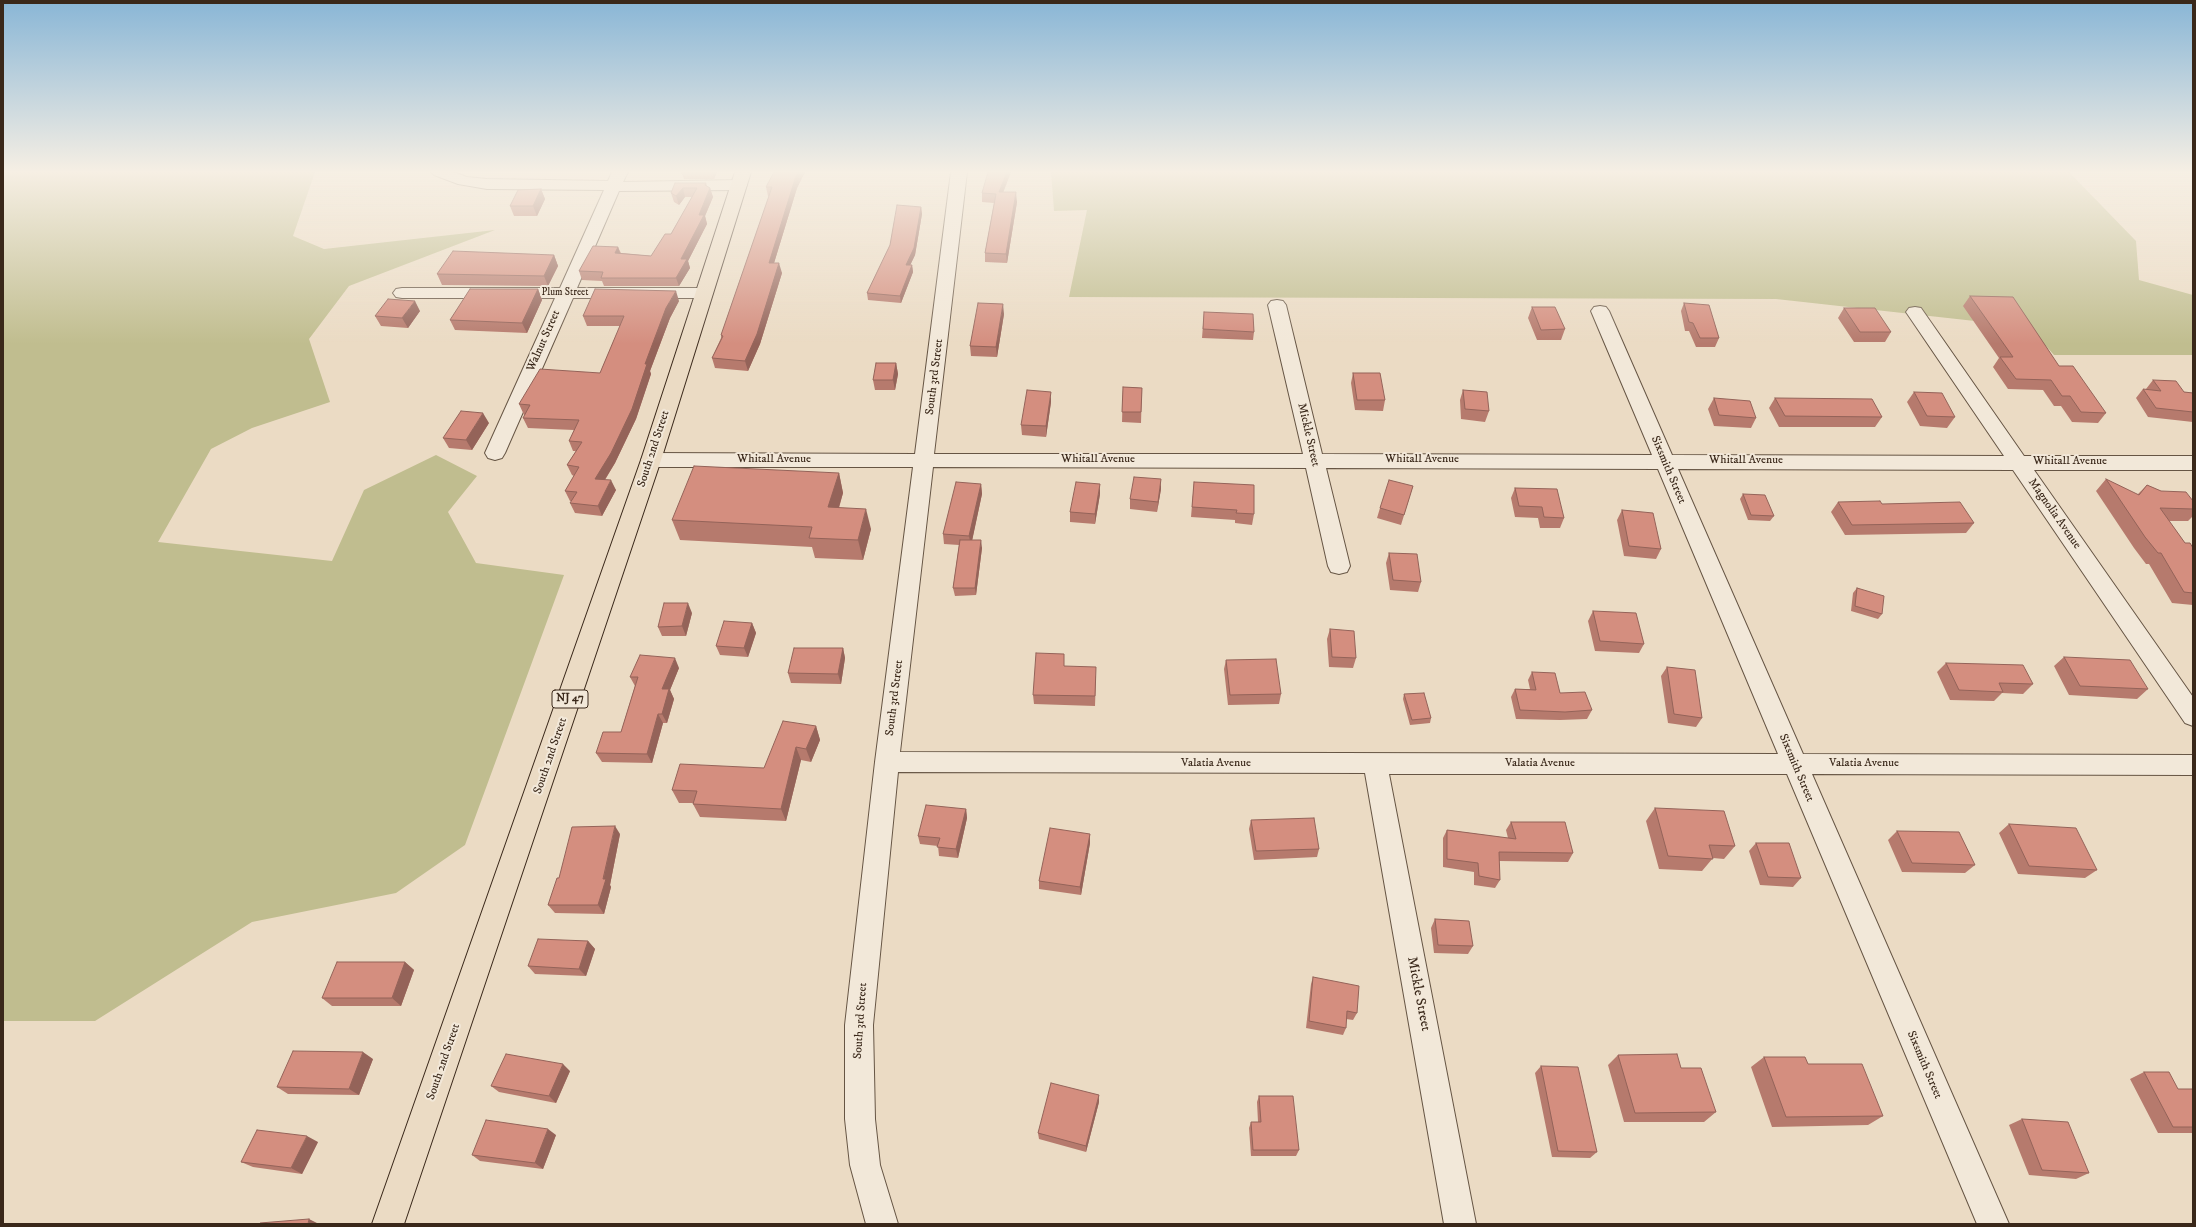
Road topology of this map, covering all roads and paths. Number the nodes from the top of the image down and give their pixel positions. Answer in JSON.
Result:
{"nodes":[{"id":1,"x":594,"y":229,"type":"edge"},
{"id":2,"x":725,"y":229,"type":"edge"},
{"id":3,"x":952,"y":229,"type":"edge"},
{"id":4,"x":402,"y":293,"type":"dead end"},
{"id":5,"x":565,"y":293,"type":"junction"},
{"id":6,"x":704,"y":293,"type":"junction"},
{"id":7,"x":1277,"y":305,"type":"dead end"},
{"id":8,"x":1600,"y":311,"type":"dead end"},
{"id":9,"x":1915,"y":312,"type":"dead end"},
{"id":10,"x":495,"y":453,"type":"dead end"},
{"id":11,"x":651,"y":460,"type":"junction"},
{"id":12,"x":925,"y":460,"type":"junction"},
{"id":13,"x":1314,"y":460,"type":"junction"},
{"id":14,"x":1664,"y":461,"type":"junction"},
{"id":15,"x":2018,"y":462,"type":"junction"},
{"id":16,"x":2193,"y":463,"type":"edge"},
{"id":17,"x":1339,"y":566,"type":"dead end"},
{"id":18,"x":2193,"y":716,"type":"edge"},
{"id":19,"x":887,"y":762,"type":"junction"},
{"id":20,"x":1375,"y":764,"type":"junction"},
{"id":21,"x":1794,"y":764,"type":"junction"},
{"id":22,"x":2193,"y":765,"type":"edge"},
{"id":23,"x":388,"y":1224,"type":"edge"},
{"id":24,"x":882,"y":1224,"type":"edge"},
{"id":25,"x":1460,"y":1224,"type":"edge"},
{"id":26,"x":1993,"y":1224,"type":"edge"}],
"edges":[{"from":1,"to":5,"type":"street","name":"Walnut Street"},
{"from":2,"to":6,"type":"main road","name":"South 2nd Street","number":"NJ 47"},
{"from":3,"to":12,"type":"street","name":"South 3rd Street"},
{"from":4,"to":5,"type":"street","name":"Plum Street"},
{"from":5,"to":6,"type":"street","name":"Plum Street"},
{"from":5,"to":10,"type":"street","name":"Walnut Street"},
{"from":6,"to":11,"type":"main road","name":"South 2nd Street","number":"NJ 47"},
{"from":7,"to":13,"type":"street","name":"Mickle Street"},
{"from":8,"to":14,"type":"street","name":"Sixsmith Street"},
{"from":9,"to":15,"type":"street","name":"Magnolia Avenue"},
{"from":11,"to":12,"type":"street","name":"Whitall Avenue"},
{"from":11,"to":23,"type":"main road","name":"South 2nd Street","number":"NJ 47"},
{"from":12,"to":13,"type":"street","name":"Whitall Avenue"},
{"from":12,"to":19,"type":"street","name":"South 3rd Street"},
{"from":13,"to":14,"type":"street","name":"Whitall Avenue"},
{"from":13,"to":17,"type":"street","name":"Mickle Street"},
{"from":14,"to":15,"type":"street","name":"Whitall Avenue"},
{"from":14,"to":21,"type":"street","name":"Sixsmith Street"},
{"from":15,"to":16,"type":"street","name":"Whitall Avenue"},
{"from":15,"to":18,"type":"street","name":"Magnolia Avenue"},
{"from":19,"to":20,"type":"street","name":"Valatia Avenue"},
{"from":19,"to":24,"type":"street","name":"South 3rd Street"},
{"from":20,"to":21,"type":"street","name":"Valatia Avenue"},
{"from":20,"to":25,"type":"street","name":"Mickle Street"},
{"from":21,"to":22,"type":"street","name":"Valatia Avenue"},
{"from":21,"to":26,"type":"street","name":"Sixsmith Street"}]}
